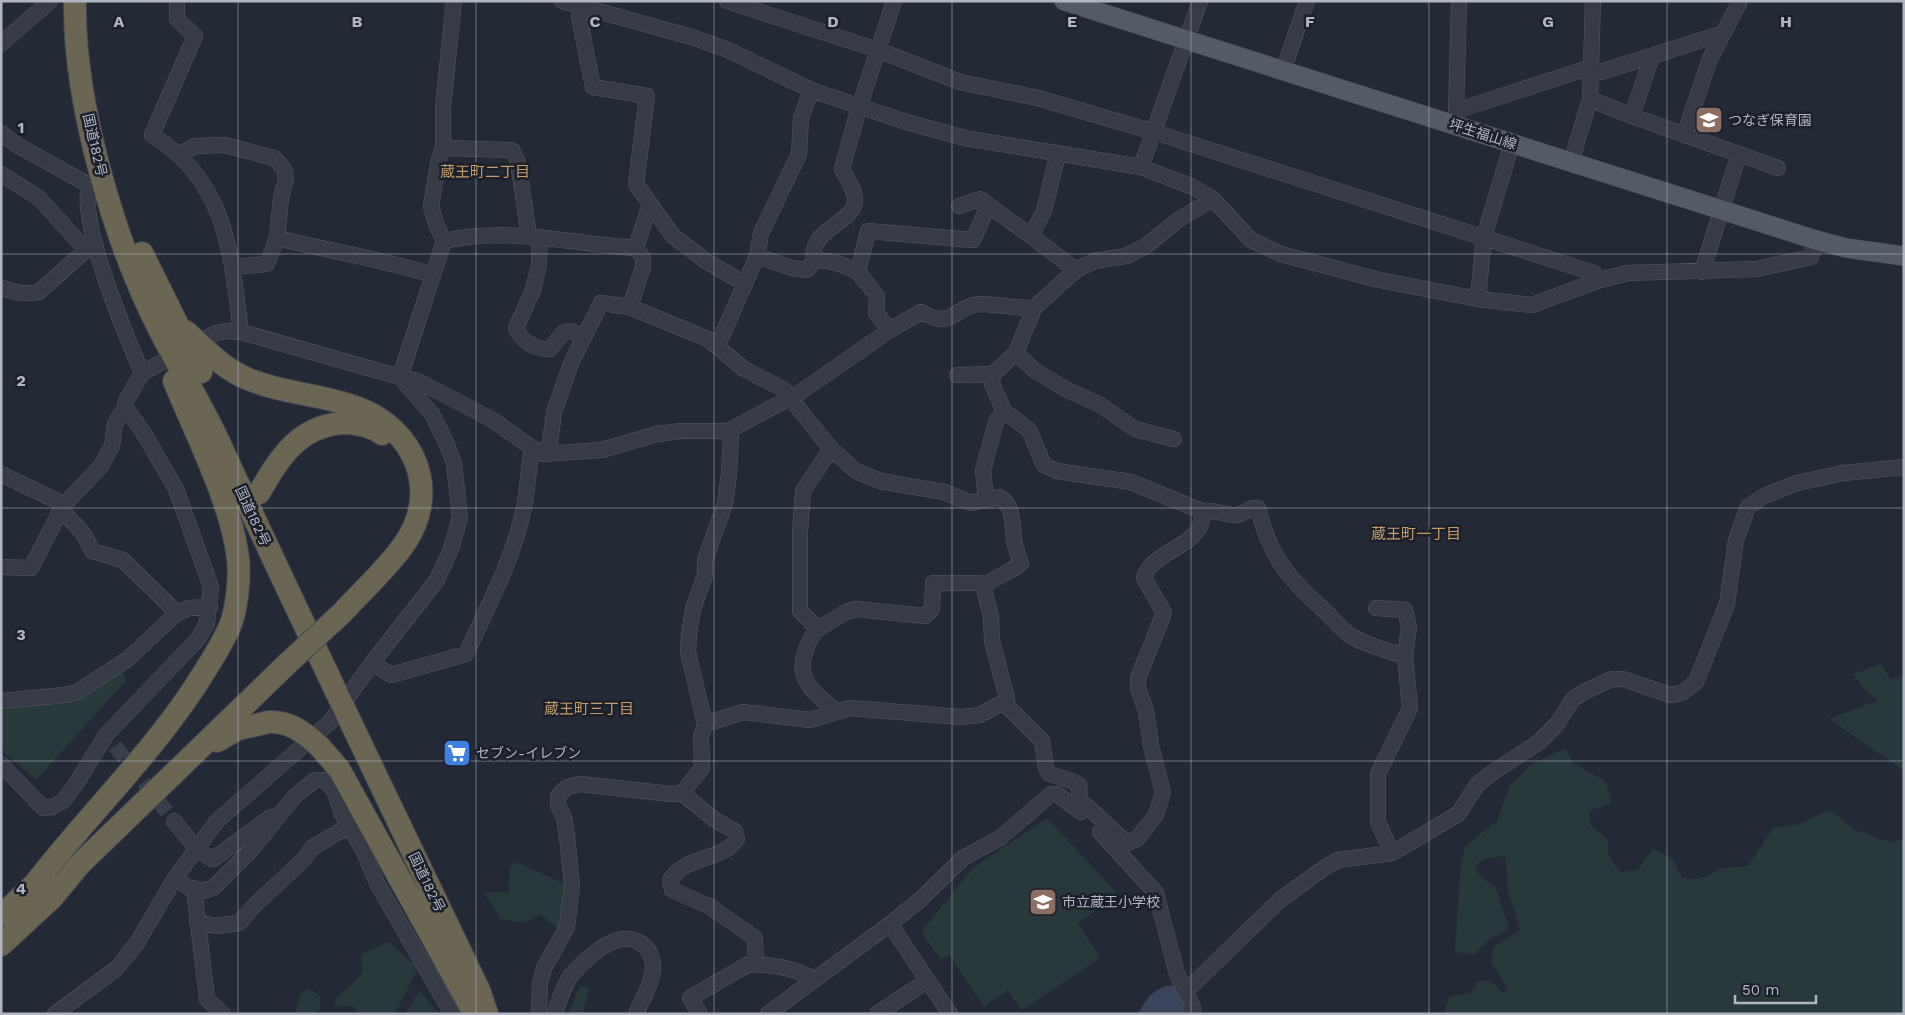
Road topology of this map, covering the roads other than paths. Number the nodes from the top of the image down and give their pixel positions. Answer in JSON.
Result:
{"nodes":[{"id":1,"x":50,"y":1,"type":"edge"},
{"id":2,"x":74,"y":1,"type":"edge"},
{"id":3,"x":89,"y":1,"type":"edge"},
{"id":4,"x":177,"y":1,"type":"edge"},
{"id":5,"x":454,"y":1,"type":"edge"},
{"id":6,"x":562,"y":1,"type":"edge"},
{"id":7,"x":727,"y":1,"type":"edge"},
{"id":8,"x":894,"y":1,"type":"edge"},
{"id":9,"x":1064,"y":1,"type":"edge"},
{"id":10,"x":1200,"y":1,"type":"edge"},
{"id":11,"x":1307,"y":1,"type":"edge"},
{"id":12,"x":1459,"y":1,"type":"edge"},
{"id":13,"x":1593,"y":1,"type":"edge"},
{"id":14,"x":1740,"y":1,"type":"edge"},
{"id":15,"x":584,"y":4,"type":"edge"},
{"id":16,"x":1721,"y":34,"type":"junction"},
{"id":17,"x":1187,"y":40,"type":"junction"},
{"id":18,"x":1,"y":44,"type":"edge"},
{"id":19,"x":878,"y":50,"type":"junction"},
{"id":20,"x":1652,"y":56,"type":"junction"},
{"id":21,"x":1283,"y":71,"type":"junction"},
{"id":22,"x":1591,"y":71,"type":"junction"},
{"id":23,"x":811,"y":90,"type":"junction"},
{"id":24,"x":1590,"y":99,"type":"junction"},
{"id":25,"x":861,"y":106,"type":"junction"},
{"id":26,"x":1632,"y":116,"type":"junction"},
{"id":27,"x":1154,"y":132,"type":"junction"},
{"id":28,"x":1,"y":133,"type":"edge"},
{"id":29,"x":1684,"y":135,"type":"junction"},
{"id":30,"x":1512,"y":143,"type":"junction"},
{"id":31,"x":443,"y":148,"type":"junction"},
{"id":32,"x":1058,"y":153,"type":"junction"},
{"id":33,"x":1739,"y":154,"type":"junction"},
{"id":34,"x":179,"y":155,"type":"junction"},
{"id":35,"x":1571,"y":162,"type":"junction"},
{"id":36,"x":1141,"y":167,"type":"junction"},
{"id":37,"x":1778,"y":168,"type":"dead end"},
{"id":38,"x":1,"y":174,"type":"edge"},
{"id":39,"x":97,"y":185,"type":"junction"},
{"id":40,"x":1212,"y":199,"type":"junction"},
{"id":41,"x":650,"y":204,"type":"junction"},
{"id":42,"x":959,"y":206,"type":"dead end"},
{"id":43,"x":988,"y":206,"type":"junction"},
{"id":44,"x":1722,"y":210,"type":"junction"},
{"id":45,"x":1031,"y":236,"type":"junction"},
{"id":46,"x":535,"y":237,"type":"junction"},
{"id":47,"x":1484,"y":237,"type":"junction"},
{"id":48,"x":277,"y":238,"type":"junction"},
{"id":49,"x":1816,"y":240,"type":"junction"},
{"id":50,"x":444,"y":241,"type":"junction"},
{"id":51,"x":91,"y":248,"type":"junction"},
{"id":52,"x":636,"y":248,"type":"junction"},
{"id":53,"x":757,"y":256,"type":"junction"},
{"id":54,"x":1904,"y":256,"type":"edge"},
{"id":55,"x":814,"y":261,"type":"junction"},
{"id":56,"x":233,"y":268,"type":"junction"},
{"id":57,"x":1076,"y":270,"type":"junction"},
{"id":58,"x":858,"y":272,"type":"junction"},
{"id":59,"x":1702,"y":272,"type":"junction"},
{"id":60,"x":433,"y":275,"type":"junction"},
{"id":61,"x":1600,"y":280,"type":"junction"},
{"id":62,"x":745,"y":284,"type":"junction"},
{"id":63,"x":1,"y":288,"type":"edge"},
{"id":64,"x":1478,"y":298,"type":"junction"},
{"id":65,"x":630,"y":307,"type":"junction"},
{"id":66,"x":1034,"y":308,"type":"junction"},
{"id":67,"x":168,"y":326,"type":"junction"},
{"id":68,"x":890,"y":330,"type":"junction"},
{"id":69,"x":241,"y":332,"type":"junction"},
{"id":70,"x":584,"y":337,"type":"junction"},
{"id":71,"x":718,"y":345,"type":"junction"},
{"id":72,"x":181,"y":351,"type":"junction"},
{"id":73,"x":1016,"y":352,"type":"junction"},
{"id":74,"x":142,"y":372,"type":"junction"},
{"id":75,"x":993,"y":374,"type":"junction"},
{"id":76,"x":956,"y":375,"type":"dead end"},
{"id":77,"x":400,"y":377,"type":"junction"},
{"id":78,"x":791,"y":398,"type":"junction"},
{"id":79,"x":125,"y":407,"type":"junction"},
{"id":80,"x":1004,"y":411,"type":"junction"},
{"id":81,"x":728,"y":431,"type":"junction"},
{"id":82,"x":1174,"y":439,"type":"dead end"},
{"id":83,"x":831,"y":449,"type":"junction"},
{"id":84,"x":538,"y":451,"type":"junction"},
{"id":85,"x":1904,"y":467,"type":"edge"},
{"id":86,"x":1,"y":474,"type":"edge"},
{"id":87,"x":259,"y":493,"type":"junction"},
{"id":88,"x":986,"y":500,"type":"junction"},
{"id":89,"x":63,"y":506,"type":"junction"},
{"id":90,"x":1204,"y":512,"type":"junction"},
{"id":91,"x":1,"y":567,"type":"edge"},
{"id":92,"x":986,"y":585,"type":"junction"},
{"id":93,"x":210,"y":607,"type":"junction"},
{"id":94,"x":338,"y":608,"type":"junction"},
{"id":95,"x":1376,"y":608,"type":"dead end"},
{"id":96,"x":177,"y":613,"type":"junction"},
{"id":97,"x":816,"y":630,"type":"junction"},
{"id":98,"x":1405,"y":656,"type":"junction"},
{"id":99,"x":285,"y":659,"type":"junction"},
{"id":100,"x":372,"y":663,"type":"junction"},
{"id":101,"x":346,"y":699,"type":"junction"},
{"id":102,"x":1,"y":701,"type":"edge"},
{"id":103,"x":1006,"y":705,"type":"junction"},
{"id":104,"x":837,"y":711,"type":"junction"},
{"id":105,"x":705,"y":724,"type":"junction"},
{"id":106,"x":1,"y":764,"type":"edge"},
{"id":107,"x":682,"y":792,"type":"junction"},
{"id":108,"x":1078,"y":803,"type":"junction"},
{"id":109,"x":279,"y":816,"type":"junction"},
{"id":110,"x":174,"y":821,"type":"tunnel mouth"},
{"id":111,"x":349,"y":826,"type":"junction"},
{"id":112,"x":197,"y":848,"type":"junction"},
{"id":113,"x":1392,"y":853,"type":"junction"},
{"id":114,"x":175,"y":878,"type":"junction"},
{"id":115,"x":34,"y":885,"type":"junction"},
{"id":116,"x":194,"y":889,"type":"junction"},
{"id":117,"x":51,"y":899,"type":"junction"},
{"id":118,"x":1,"y":916,"type":"edge"},
{"id":119,"x":197,"y":922,"type":"junction"},
{"id":120,"x":890,"y":924,"type":"junction"},
{"id":121,"x":1,"y":945,"type":"edge"},
{"id":122,"x":756,"y":964,"type":"junction"},
{"id":123,"x":814,"y":980,"type":"junction"},
{"id":124,"x":928,"y":980,"type":"junction"},
{"id":125,"x":1186,"y":990,"type":"junction"},
{"id":126,"x":55,"y":1014,"type":"edge"},
{"id":127,"x":223,"y":1014,"type":"edge"},
{"id":128,"x":452,"y":1014,"type":"edge"},
{"id":129,"x":475,"y":1014,"type":"edge"},
{"id":130,"x":486,"y":1014,"type":"edge"},
{"id":131,"x":500,"y":1014,"type":"edge"},
{"id":132,"x":539,"y":1014,"type":"edge"},
{"id":133,"x":555,"y":1014,"type":"edge"},
{"id":134,"x":636,"y":1014,"type":"edge"},
{"id":135,"x":700,"y":1014,"type":"edge"},
{"id":136,"x":768,"y":1014,"type":"edge"},
{"id":137,"x":877,"y":1014,"type":"edge"},
{"id":138,"x":950,"y":1014,"type":"edge"},
{"id":139,"x":1194,"y":1014,"type":"edge"}],
"edges":[{"from":1,"to":18,"type":"street"},
{"from":2,"to":39,"type":"highway","name":"国道182号"},
{"from":3,"to":67,"type":"highway","name":"国道182号"},
{"from":4,"to":34,"type":"street"},
{"from":5,"to":31,"type":"street"},
{"from":6,"to":15,"type":"street"},
{"from":7,"to":19,"type":"street"},
{"from":8,"to":19,"type":"street"},
{"from":9,"to":17,"type":"main road","name":"坪生福山線"},
{"from":10,"to":17,"type":"street"},
{"from":11,"to":21,"type":"street"},
{"from":12,"to":22,"type":"street"},
{"from":13,"to":22,"type":"street"},
{"from":14,"to":16,"type":"street"},
{"from":15,"to":23,"type":"street"},
{"from":15,"to":41,"type":"street"},
{"from":16,"to":20,"type":"street"},
{"from":16,"to":29,"type":"street"},
{"from":17,"to":21,"type":"main road","name":"坪生福山線"},
{"from":17,"to":27,"type":"street"},
{"from":19,"to":25,"type":"street"},
{"from":19,"to":27,"type":"street"},
{"from":20,"to":22,"type":"street"},
{"from":20,"to":26,"type":"street"},
{"from":21,"to":30,"type":"main road","name":"坪生福山線"},
{"from":22,"to":24,"type":"street"},
{"from":23,"to":25,"type":"street"},
{"from":23,"to":53,"type":"street"},
{"from":24,"to":26,"type":"street"},
{"from":24,"to":35,"type":"street"},
{"from":25,"to":32,"type":"street"},
{"from":25,"to":55,"type":"street"},
{"from":26,"to":29,"type":"street"},
{"from":27,"to":36,"type":"street"},
{"from":27,"to":47,"type":"street"},
{"from":28,"to":39,"type":"street"},
{"from":29,"to":33,"type":"street"},
{"from":30,"to":35,"type":"main road","name":"坪生福山線"},
{"from":30,"to":47,"type":"street"},
{"from":31,"to":46,"type":"street"},
{"from":31,"to":50,"type":"street"},
{"from":32,"to":36,"type":"street"},
{"from":32,"to":45,"type":"street"},
{"from":33,"to":37,"type":"street"},
{"from":33,"to":44,"type":"street"},
{"from":34,"to":48,"type":"street"},
{"from":34,"to":56,"type":"street"},
{"from":35,"to":44,"type":"main road","name":"坪生福山線"},
{"from":36,"to":40,"type":"street"},
{"from":38,"to":51,"type":"street"},
{"from":39,"to":51,"type":"street"},
{"from":39,"to":67,"type":"highway","name":"国道182号"},
{"from":40,"to":57,"type":"street"},
{"from":40,"to":64,"type":"street"},
{"from":41,"to":52,"type":"street"},
{"from":41,"to":62,"type":"street"},
{"from":42,"to":43,"type":"street"},
{"from":43,"to":45,"type":"street"},
{"from":43,"to":58,"type":"street"},
{"from":44,"to":49,"type":"main road","name":"坪生福山線"},
{"from":44,"to":59,"type":"street"},
{"from":45,"to":57,"type":"street"},
{"from":46,"to":50,"type":"street"},
{"from":46,"to":52,"type":"street"},
{"from":46,"to":70,"type":"street"},
{"from":47,"to":61,"type":"street"},
{"from":47,"to":64,"type":"street"},
{"from":48,"to":56,"type":"street"},
{"from":48,"to":60,"type":"street"},
{"from":49,"to":54,"type":"main road","name":"坪生福山線"},
{"from":49,"to":59,"type":"street"},
{"from":50,"to":60,"type":"street"},
{"from":51,"to":63,"type":"street"},
{"from":51,"to":74,"type":"street"},
{"from":52,"to":65,"type":"street"},
{"from":53,"to":55,"type":"street"},
{"from":53,"to":62,"type":"street"},
{"from":55,"to":58,"type":"street"},
{"from":56,"to":69,"type":"street"},
{"from":57,"to":66,"type":"street"},
{"from":58,"to":68,"type":"street"},
{"from":59,"to":61,"type":"street"},
{"from":60,"to":77,"type":"street"},
{"from":61,"to":64,"type":"street"},
{"from":62,"to":71,"type":"street"},
{"from":65,"to":70,"type":"street"},
{"from":65,"to":71,"type":"street"},
{"from":66,"to":68,"type":"street"},
{"from":66,"to":73,"type":"street"},
{"from":67,"to":72,"type":"highway","name":"国道182号"},
{"from":68,"to":78,"type":"street"},
{"from":69,"to":72,"type":"street"},
{"from":69,"to":77,"type":"street"},
{"from":70,"to":84,"type":"street"},
{"from":71,"to":78,"type":"street"},
{"from":72,"to":74,"type":"street"},
{"from":72,"to":87,"type":"highway","name":"国道182号"},
{"from":72,"to":94,"type":"highway"},
{"from":72,"to":101,"type":"highway","name":"国道182号"},
{"from":72,"to":115,"type":"highway"},
{"from":73,"to":75,"type":"street"},
{"from":73,"to":82,"type":"street"},
{"from":74,"to":79,"type":"street"},
{"from":75,"to":76,"type":"street"},
{"from":75,"to":80,"type":"street"},
{"from":77,"to":84,"type":"street"},
{"from":77,"to":100,"type":"street"},
{"from":78,"to":81,"type":"street"},
{"from":78,"to":83,"type":"street"},
{"from":79,"to":89,"type":"street"},
{"from":79,"to":93,"type":"street"},
{"from":80,"to":88,"type":"street"},
{"from":80,"to":90,"type":"street"},
{"from":81,"to":84,"type":"street"},
{"from":81,"to":105,"type":"street"},
{"from":83,"to":88,"type":"street"},
{"from":83,"to":97,"type":"street"},
{"from":84,"to":100,"type":"street"},
{"from":85,"to":113,"type":"street"},
{"from":86,"to":89,"type":"street"},
{"from":87,"to":94,"type":"highway"},
{"from":87,"to":101,"type":"highway","name":"国道182号"},
{"from":88,"to":92,"type":"street"},
{"from":89,"to":91,"type":"street"},
{"from":89,"to":96,"type":"street"},
{"from":90,"to":98,"type":"street"},
{"from":90,"to":108,"type":"street"},
{"from":92,"to":97,"type":"street"},
{"from":92,"to":103,"type":"street"},
{"from":93,"to":96,"type":"street"},
{"from":93,"to":106,"type":"street"},
{"from":94,"to":99,"type":"highway","bridge":true},
{"from":95,"to":98,"type":"street"},
{"from":96,"to":102,"type":"street"},
{"from":97,"to":104,"type":"street"},
{"from":98,"to":113,"type":"street"},
{"from":99,"to":115,"type":"highway"},
{"from":99,"to":117,"type":"highway"},
{"from":100,"to":101,"type":"street"},
{"from":101,"to":112,"type":"street"},
{"from":101,"to":130,"type":"highway","name":"国道182号"},
{"from":101,"to":131,"type":"highway","name":"国道182号"},
{"from":103,"to":104,"type":"street"},
{"from":103,"to":108,"type":"street"},
{"from":104,"to":105,"type":"street"},
{"from":105,"to":107,"type":"street"},
{"from":107,"to":122,"type":"street"},
{"from":107,"to":132,"type":"street"},
{"from":108,"to":120,"type":"street"},
{"from":108,"to":125,"type":"street"},
{"from":109,"to":111,"type":"street"},
{"from":109,"to":112,"type":"street"},
{"from":109,"to":116,"type":"street"},
{"from":110,"to":112,"type":"street"},
{"from":111,"to":119,"type":"street"},
{"from":111,"to":128,"type":"street"},
{"from":112,"to":114,"type":"street"},
{"from":113,"to":125,"type":"street"},
{"from":114,"to":116,"type":"street"},
{"from":114,"to":126,"type":"street"},
{"from":115,"to":118,"type":"highway"},
{"from":116,"to":119,"type":"street"},
{"from":117,"to":121,"type":"highway"},
{"from":117,"to":129,"type":"highway","bridge":true},
{"from":119,"to":127,"type":"street"},
{"from":120,"to":123,"type":"street"},
{"from":120,"to":124,"type":"street"},
{"from":122,"to":123,"type":"street"},
{"from":122,"to":135,"type":"street"},
{"from":123,"to":136,"type":"street"},
{"from":124,"to":137,"type":"street"},
{"from":124,"to":138,"type":"street"},
{"from":125,"to":139,"type":"street"},
{"from":133,"to":134,"type":"street"}]}
